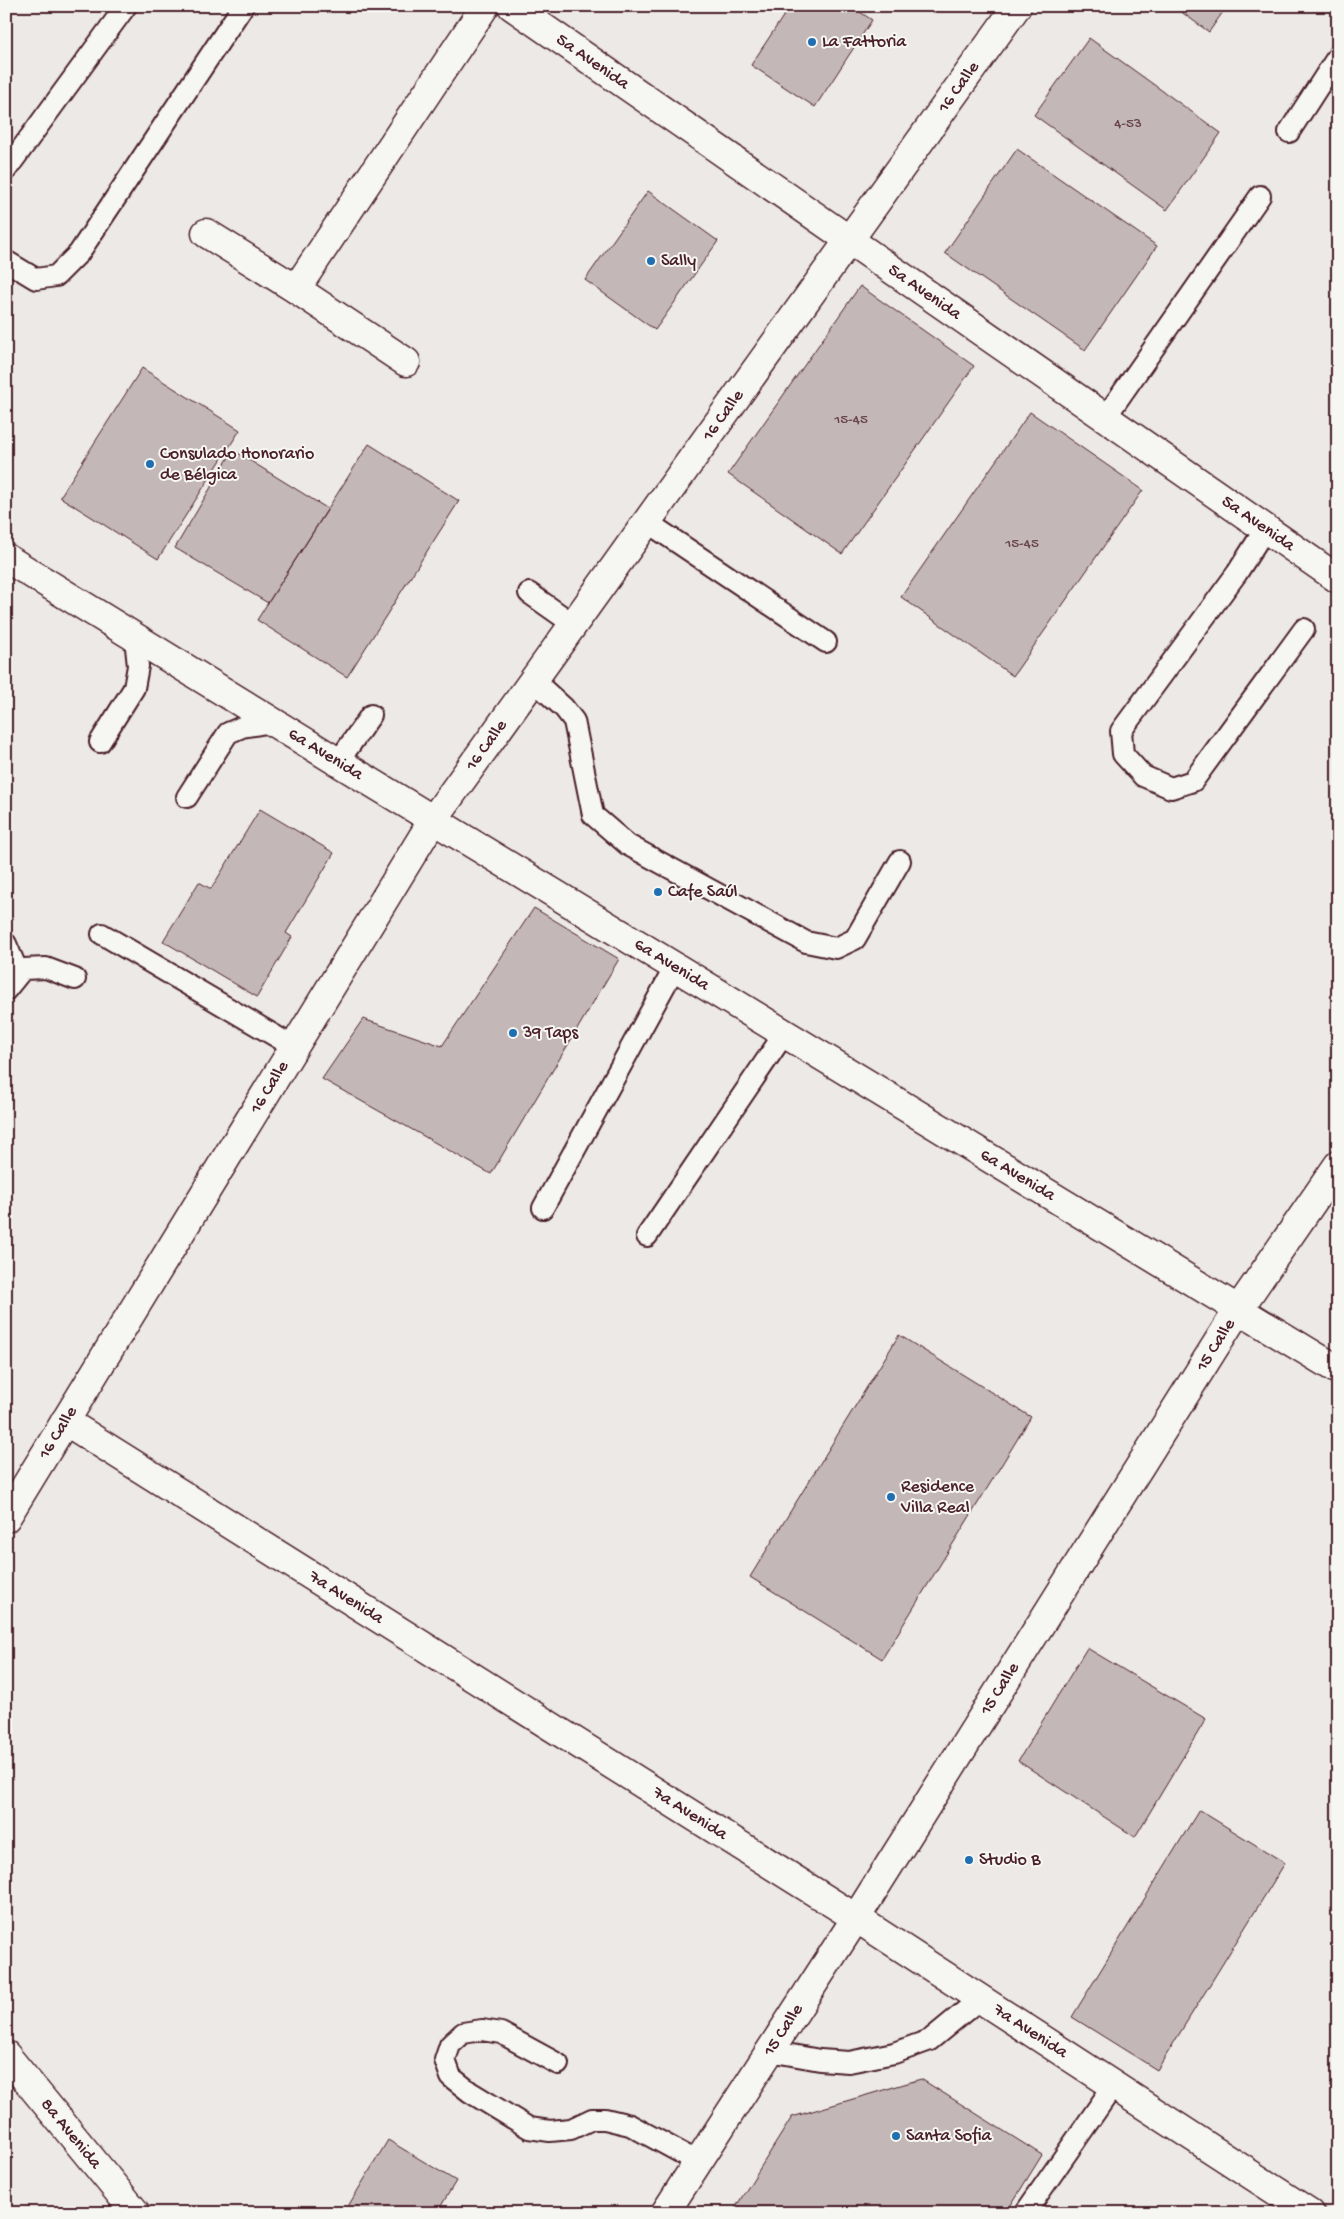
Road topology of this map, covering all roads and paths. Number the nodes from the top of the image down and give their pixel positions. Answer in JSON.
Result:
{"nodes":[{"id":1,"x":126,"y":6,"type":"edge"},
{"id":2,"x":243,"y":6,"type":"edge"},
{"id":3,"x":485,"y":6,"type":"edge"},
{"id":4,"x":512,"y":6,"type":"edge"},
{"id":5,"x":1017,"y":6,"type":"edge"},
{"id":6,"x":1338,"y":56,"type":"edge"},
{"id":7,"x":1290,"y":132,"type":"dead end"},
{"id":8,"x":6,"y":170,"type":"edge"},
{"id":9,"x":1260,"y":196,"type":"dead end"},
{"id":10,"x":206,"y":233,"type":"dead end"},
{"id":11,"x":849,"y":240,"type":"junction"},
{"id":12,"x":6,"y":261,"type":"edge"},
{"id":13,"x":296,"y":289,"type":"junction"},
{"id":14,"x":406,"y":362,"type":"dead end"},
{"id":15,"x":1105,"y":418,"type":"junction"},
{"id":16,"x":647,"y":522,"type":"junction"},
{"id":17,"x":1265,"y":529,"type":"junction"},
{"id":18,"x":6,"y":558,"type":"edge"},
{"id":19,"x":1338,"y":580,"type":"edge"},
{"id":20,"x":529,"y":593,"type":"dead end"},
{"id":21,"x":574,"y":624,"type":"junction"},
{"id":22,"x":1304,"y":629,"type":"dead end"},
{"id":23,"x":135,"y":638,"type":"junction"},
{"id":24,"x":826,"y":642,"type":"dead end"},
{"id":25,"x":533,"y":680,"type":"junction"},
{"id":26,"x":371,"y":715,"type":"dead end"},
{"id":27,"x":272,"y":722,"type":"junction"},
{"id":28,"x":100,"y":742,"type":"dead end"},
{"id":29,"x":338,"y":762,"type":"junction"},
{"id":30,"x":187,"y":797,"type":"dead end"},
{"id":31,"x":433,"y":820,"type":"junction"},
{"id":32,"x":900,"y":861,"type":"dead end"},
{"id":33,"x":102,"y":934,"type":"dead end"},
{"id":34,"x":6,"y":944,"type":"edge"},
{"id":35,"x":674,"y":967,"type":"junction"},
{"id":36,"x":75,"y":979,"type":"dead end"},
{"id":37,"x":8,"y":986,"type":"edge"},
{"id":38,"x":784,"y":1034,"type":"junction"},
{"id":39,"x":294,"y":1047,"type":"junction"},
{"id":40,"x":1338,"y":1165,"type":"edge"},
{"id":41,"x":543,"y":1208,"type":"dead end"},
{"id":42,"x":647,"y":1236,"type":"dead end"},
{"id":43,"x":1238,"y":1310,"type":"junction"},
{"id":44,"x":1338,"y":1370,"type":"edge"},
{"id":45,"x":65,"y":1421,"type":"junction"},
{"id":46,"x":6,"y":1518,"type":"edge"},
{"id":47,"x":856,"y":1918,"type":"junction"},
{"id":48,"x":981,"y":1998,"type":"junction"},
{"id":49,"x":769,"y":2051,"type":"junction"},
{"id":50,"x":6,"y":2055,"type":"edge"},
{"id":51,"x":558,"y":2064,"type":"dead end"},
{"id":52,"x":1114,"y":2085,"type":"junction"},
{"id":53,"x":698,"y":2162,"type":"junction"},
{"id":54,"x":136,"y":2213,"type":"edge"},
{"id":55,"x":665,"y":2213,"type":"edge"},
{"id":56,"x":1025,"y":2213,"type":"edge"},
{"id":57,"x":1310,"y":2213,"type":"edge"}],
"edges":[{"from":1,"to":8,"type":"lane"},
{"from":2,"to":12,"type":"lane"},
{"from":3,"to":13,"type":"street"},
{"from":4,"to":11,"type":"street","name":"5a Avenida"},
{"from":5,"to":11,"type":"street","name":"16 Calle"},
{"from":6,"to":7,"type":"lane"},
{"from":9,"to":15,"type":"lane"},
{"from":10,"to":13,"type":"street"},
{"from":11,"to":15,"type":"street","name":"5a Avenida"},
{"from":11,"to":16,"type":"street","name":"16 Calle"},
{"from":13,"to":14,"type":"street"},
{"from":15,"to":17,"type":"street","name":"5a Avenida"},
{"from":16,"to":21,"type":"street","name":"16 Calle"},
{"from":16,"to":24,"type":"lane"},
{"from":17,"to":19,"type":"street","name":"5a Avenida"},
{"from":17,"to":22,"type":"lane"},
{"from":18,"to":23,"type":"street","name":"6a Avenida"},
{"from":20,"to":21,"type":"lane"},
{"from":21,"to":25,"type":"street","name":"16 Calle"},
{"from":23,"to":27,"type":"street","name":"6a Avenida"},
{"from":23,"to":28,"type":"lane"},
{"from":25,"to":31,"type":"street","name":"16 Calle"},
{"from":25,"to":32,"type":"lane"},
{"from":26,"to":29,"type":"lane"},
{"from":27,"to":29,"type":"street","name":"6a Avenida"},
{"from":27,"to":30,"type":"lane"},
{"from":29,"to":31,"type":"street","name":"6a Avenida"},
{"from":31,"to":35,"type":"street","name":"6a Avenida"},
{"from":31,"to":39,"type":"street","name":"16 Calle"},
{"from":33,"to":39,"type":"lane"},
{"from":34,"to":37,"type":"lane"},
{"from":35,"to":38,"type":"street","name":"6a Avenida"},
{"from":35,"to":41,"type":"lane"},
{"from":36,"to":37,"type":"lane"},
{"from":38,"to":42,"type":"lane"},
{"from":38,"to":43,"type":"street","name":"6a Avenida"},
{"from":39,"to":45,"type":"street","name":"16 Calle"},
{"from":40,"to":43,"type":"street","name":"15 Calle"},
{"from":43,"to":44,"type":"street","name":"6a Avenida"},
{"from":43,"to":47,"type":"street","name":"15 Calle"},
{"from":45,"to":46,"type":"street","name":"16 Calle"},
{"from":45,"to":47,"type":"street","name":"7a Avenida"},
{"from":47,"to":48,"type":"street","name":"7a Avenida"},
{"from":47,"to":49,"type":"street","name":"15 Calle"},
{"from":48,"to":49,"type":"lane"},
{"from":48,"to":52,"type":"street","name":"7a Avenida"},
{"from":49,"to":53,"type":"street","name":"15 Calle"},
{"from":50,"to":54,"type":"street","name":"8a Avenida"},
{"from":51,"to":53,"type":"lane"},
{"from":52,"to":56,"type":"lane"},
{"from":52,"to":57,"type":"street","name":"7a Avenida"},
{"from":53,"to":55,"type":"street","name":"15 Calle"}]}
